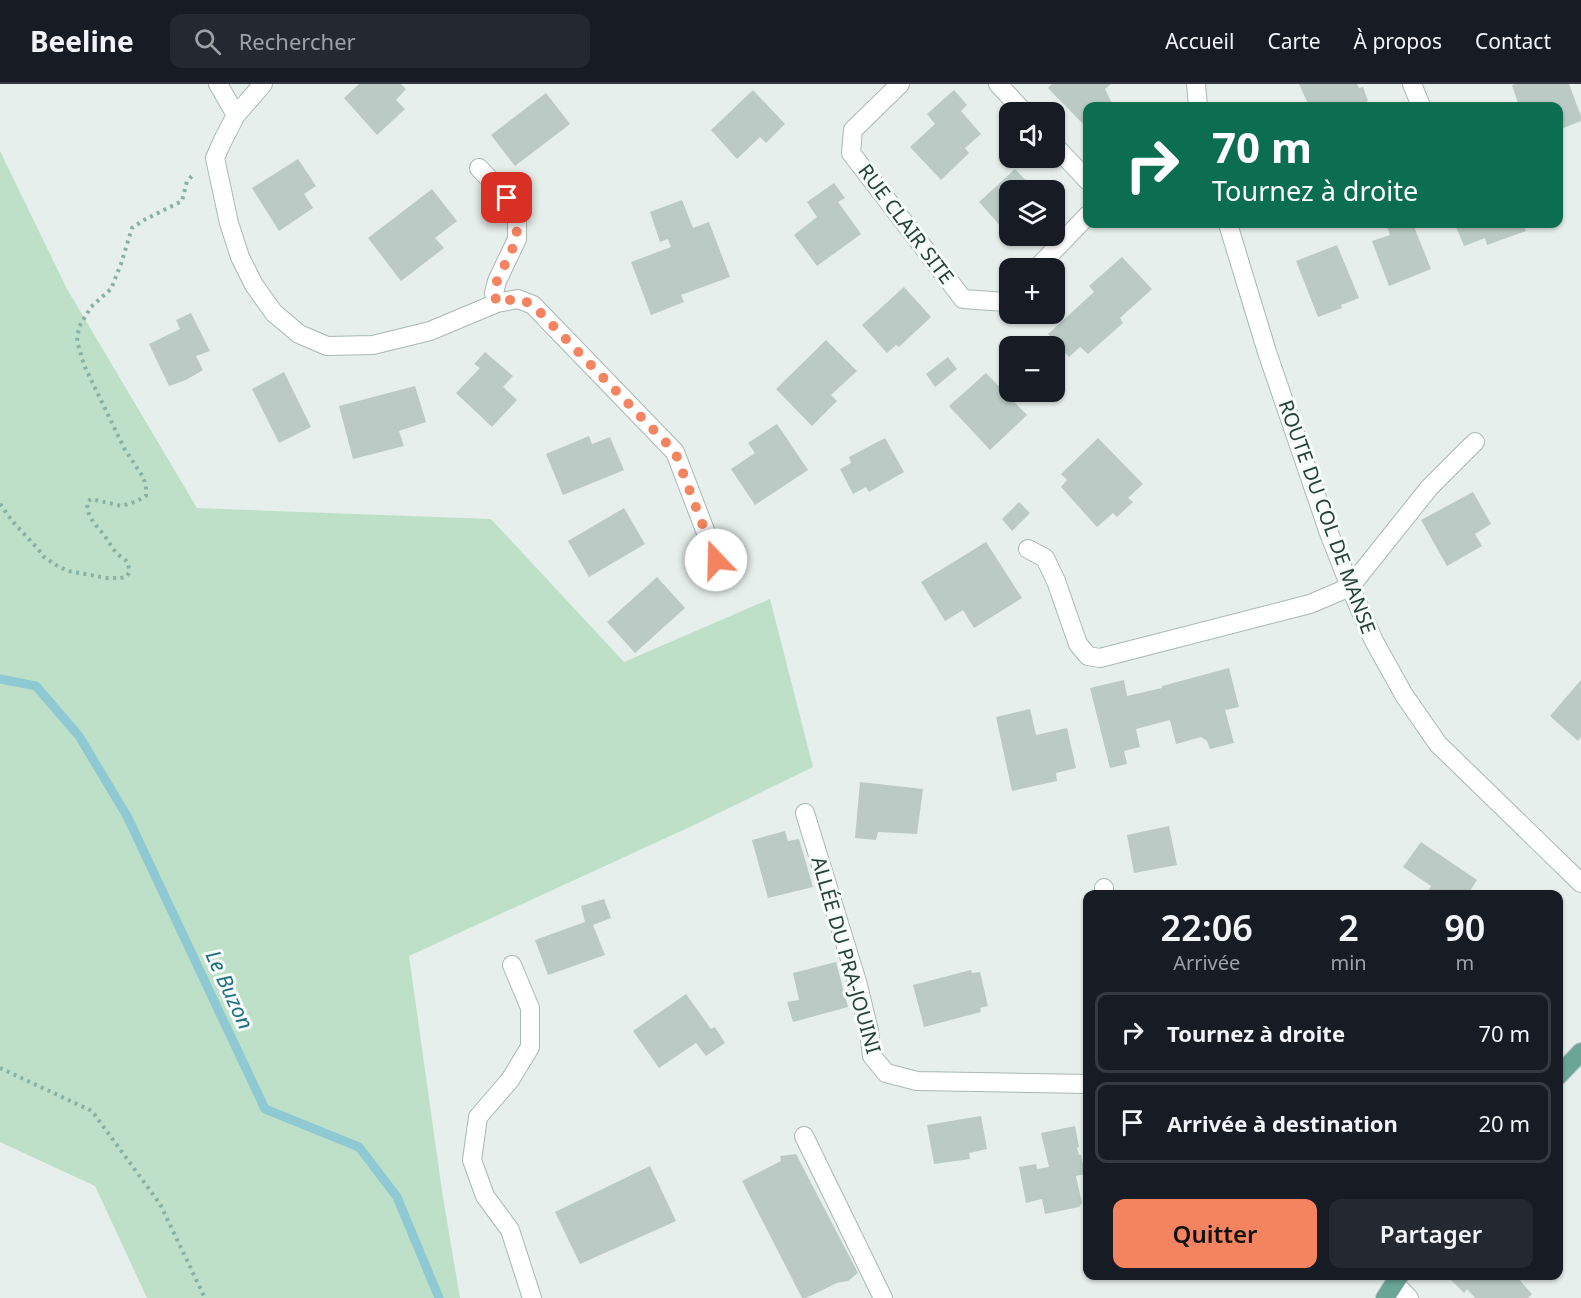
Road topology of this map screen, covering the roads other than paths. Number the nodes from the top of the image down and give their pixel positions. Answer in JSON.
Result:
{"nodes":[{"id":1,"x":218,"y":84,"type":"edge"},
{"id":2,"x":263,"y":84,"type":"edge"},
{"id":3,"x":900,"y":84,"type":"edge"},
{"id":4,"x":998,"y":84,"type":"edge"},
{"id":5,"x":1196,"y":84,"type":"edge"},
{"id":6,"x":1412,"y":84,"type":"edge"},
{"id":7,"x":1015,"y":102,"type":"edge"},
{"id":8,"x":1198,"y":102,"type":"edge"},
{"id":9,"x":1419,"y":102,"type":"edge"},
{"id":10,"x":236,"y":115,"type":"junction"},
{"id":11,"x":1065,"y":157,"type":"edge"},
{"id":12,"x":479,"y":168,"type":"dead end"},
{"id":13,"x":1083,"y":176,"type":"edge"},
{"id":14,"x":1083,"y":220,"type":"edge"},
{"id":15,"x":1229,"y":228,"type":"edge"},
{"id":16,"x":1047,"y":258,"type":"edge"},
{"id":17,"x":999,"y":302,"type":"edge"},
{"id":18,"x":497,"y":303,"type":"junction"},
{"id":19,"x":1475,"y":442,"type":"dead end"},
{"id":20,"x":1028,"y":549,"type":"dead end"},
{"id":21,"x":716,"y":560,"type":"dead end"},
{"id":22,"x":1350,"y":587,"type":"junction"},
{"id":23,"x":805,"y":813,"type":"dead end"},
{"id":24,"x":1581,"y":883,"type":"edge"},
{"id":25,"x":512,"y":965,"type":"dead end"},
{"id":26,"x":1581,"y":1052,"type":"edge"},
{"id":27,"x":1563,"y":1071,"type":"edge"},
{"id":28,"x":1083,"y":1084,"type":"edge"},
{"id":29,"x":804,"y":1136,"type":"dead end"},
{"id":30,"x":1393,"y":1285,"type":"edge"},
{"id":31,"x":532,"y":1298,"type":"edge"},
{"id":32,"x":883,"y":1298,"type":"edge"},
{"id":33,"x":1410,"y":1298,"type":"edge"}],
"edges":[{"from":1,"to":10,"type":"street"},
{"from":2,"to":10,"type":"street"},
{"from":3,"to":17,"type":"street","name":"RUE CLAIR SITE"},
{"from":4,"to":7,"type":"street"},
{"from":5,"to":8,"type":"street"},
{"from":6,"to":9,"type":"street"},
{"from":10,"to":18,"type":"street"},
{"from":11,"to":13,"type":"street"},
{"from":12,"to":18,"type":"street"},
{"from":14,"to":16,"type":"street"},
{"from":15,"to":22,"type":"street","name":"ROUTE DU COL DE MANSE"},
{"from":18,"to":21,"type":"street"},
{"from":19,"to":22,"type":"street"},
{"from":20,"to":22,"type":"street"},
{"from":22,"to":24,"type":"street","name":"ROUTE DU COL DE MANSE"},
{"from":23,"to":28,"type":"street","name":"ALLÉE DU PRA-JOUINI"},
{"from":25,"to":31,"type":"street"},
{"from":26,"to":27,"type":"main road"},
{"from":29,"to":32,"type":"street"},
{"from":30,"to":33,"type":"street"}]}
